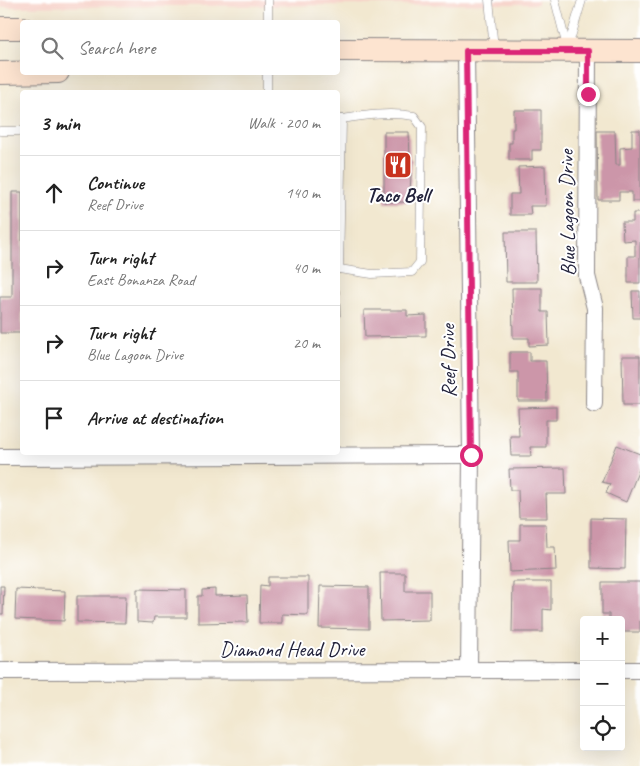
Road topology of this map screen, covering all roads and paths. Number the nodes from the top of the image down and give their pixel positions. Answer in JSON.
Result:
{"nodes":[{"id":1,"x":268,"y":0,"type":"edge"},
{"id":2,"x":489,"y":0,"type":"edge"},
{"id":3,"x":555,"y":0,"type":"edge"},
{"id":4,"x":582,"y":0,"type":"edge"},
{"id":5,"x":268,"y":20,"type":"edge"},
{"id":6,"x":0,"y":28,"type":"edge"},
{"id":7,"x":20,"y":28,"type":"edge"},
{"id":8,"x":340,"y":50,"type":"edge"},
{"id":9,"x":494,"y":50,"type":"junction"},
{"id":10,"x":578,"y":50,"type":"junction"},
{"id":11,"x":466,"y":51,"type":"junction"},
{"id":12,"x":640,"y":52,"type":"edge"},
{"id":13,"x":0,"y":73,"type":"edge"},
{"id":14,"x":20,"y":73,"type":"edge"},
{"id":15,"x":267,"y":75,"type":"edge"},
{"id":16,"x":267,"y":90,"type":"edge"},
{"id":17,"x":340,"y":119,"type":"edge"},
{"id":18,"x":0,"y":131,"type":"edge"},
{"id":19,"x":20,"y":131,"type":"edge"},
{"id":20,"x":340,"y":269,"type":"edge"},
{"id":21,"x":594,"y":404,"type":"dead end"},
{"id":22,"x":471,"y":455,"type":"junction"},
{"id":23,"x":0,"y":457,"type":"edge"},
{"id":24,"x":469,"y":670,"type":"junction"},
{"id":25,"x":580,"y":670,"type":"edge"},
{"id":26,"x":625,"y":670,"type":"edge"},
{"id":27,"x":640,"y":670,"type":"edge"},
{"id":28,"x":0,"y":671,"type":"edge"}],
"edges":[{"from":1,"to":5,"type":"lane"},
{"from":2,"to":9,"type":"lane"},
{"from":3,"to":10,"type":"lane"},
{"from":4,"to":10,"type":"lane"},
{"from":6,"to":7,"type":"main road"},
{"from":8,"to":11,"type":"main road"},
{"from":9,"to":10,"type":"main road"},
{"from":9,"to":11,"type":"main road"},
{"from":10,"to":12,"type":"main road"},
{"from":10,"to":21,"type":"street","name":"Blue Lagoon Drive"},
{"from":11,"to":22,"type":"street","name":"Reef Drive"},
{"from":13,"to":14,"type":"main road"},
{"from":15,"to":16,"type":"lane"},
{"from":17,"to":20,"type":"lane"},
{"from":18,"to":19,"type":"lane"},
{"from":22,"to":23,"type":"street"},
{"from":22,"to":24,"type":"street","name":"Reef Drive"},
{"from":24,"to":25,"type":"street","name":"Diamond Head Drive"},
{"from":24,"to":28,"type":"street","name":"Diamond Head Drive"},
{"from":26,"to":27,"type":"street"}]}
